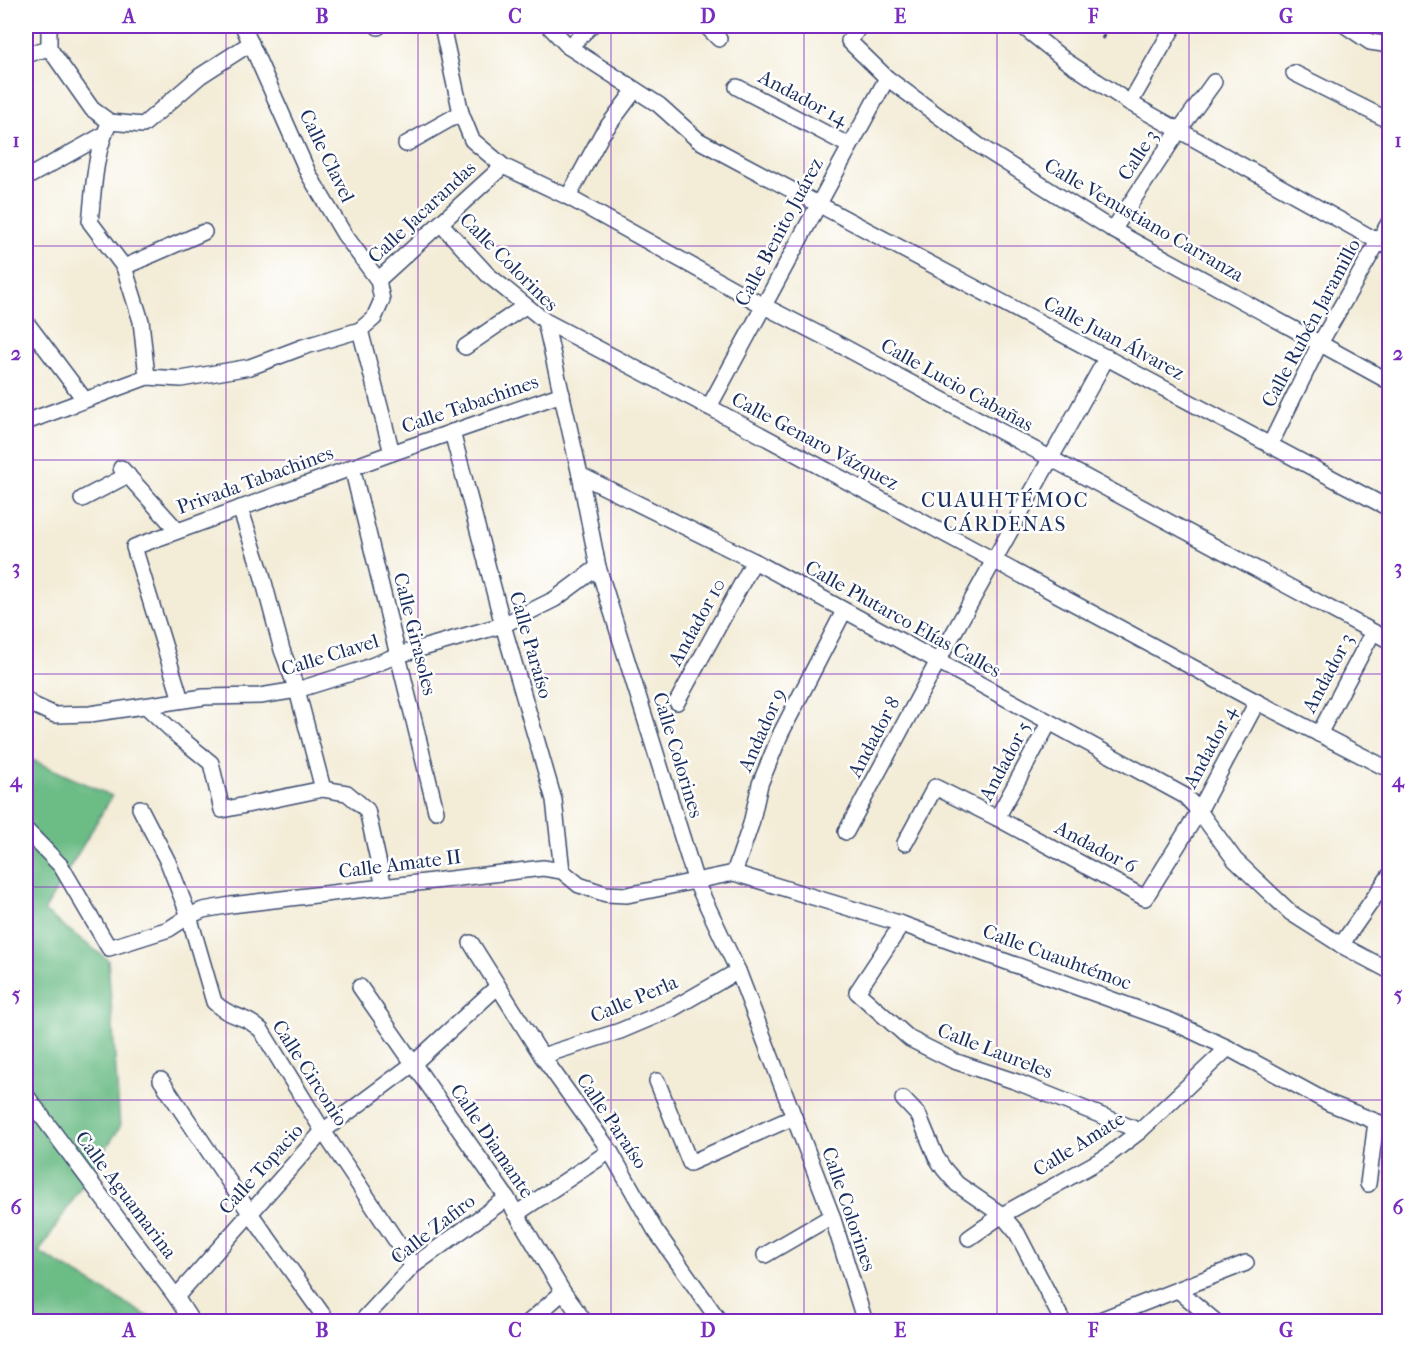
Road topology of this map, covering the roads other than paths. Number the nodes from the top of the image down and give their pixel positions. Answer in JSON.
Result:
{"nodes":[{"id":1,"x":49,"y":26,"type":"edge"},
{"id":2,"x":243,"y":26,"type":"edge"},
{"id":3,"x":442,"y":26,"type":"edge"},
{"id":4,"x":549,"y":26,"type":"edge"},
{"id":5,"x":591,"y":26,"type":"edge"},
{"id":6,"x":706,"y":26,"type":"edge"},
{"id":7,"x":860,"y":26,"type":"edge"},
{"id":8,"x":1174,"y":26,"type":"edge"},
{"id":9,"x":1346,"y":26,"type":"edge"},
{"id":10,"x":1026,"y":27,"type":"edge"},
{"id":11,"x":719,"y":39,"type":"dead end"},
{"id":12,"x":251,"y":43,"type":"junction"},
{"id":13,"x":1389,"y":45,"type":"edge"},
{"id":14,"x":569,"y":47,"type":"junction"},
{"id":15,"x":49,"y":48,"type":"junction"},
{"id":16,"x":26,"y":55,"type":"edge"},
{"id":17,"x":1294,"y":73,"type":"dead end"},
{"id":18,"x":887,"y":78,"type":"junction"},
{"id":19,"x":1214,"y":82,"type":"dead end"},
{"id":20,"x":737,"y":87,"type":"dead end"},
{"id":21,"x":635,"y":90,"type":"junction"},
{"id":22,"x":1130,"y":103,"type":"junction"},
{"id":23,"x":461,"y":113,"type":"junction"},
{"id":24,"x":1389,"y":121,"type":"edge"},
{"id":25,"x":106,"y":129,"type":"junction"},
{"id":26,"x":1178,"y":132,"type":"junction"},
{"id":27,"x":406,"y":144,"type":"dead end"},
{"id":28,"x":850,"y":146,"type":"junction"},
{"id":29,"x":503,"y":166,"type":"junction"},
{"id":30,"x":26,"y":177,"type":"edge"},
{"id":31,"x":568,"y":197,"type":"junction"},
{"id":32,"x":819,"y":204,"type":"junction"},
{"id":33,"x":1389,"y":221,"type":"edge"},
{"id":34,"x":441,"y":224,"type":"junction"},
{"id":35,"x":1113,"y":230,"type":"junction"},
{"id":36,"x":204,"y":232,"type":"dead end"},
{"id":37,"x":1384,"y":245,"type":"edge"},
{"id":38,"x":124,"y":267,"type":"junction"},
{"id":39,"x":378,"y":280,"type":"junction"},
{"id":40,"x":525,"y":306,"type":"junction"},
{"id":41,"x":764,"y":306,"type":"junction"},
{"id":42,"x":545,"y":321,"type":"junction"},
{"id":43,"x":26,"y":322,"type":"edge"},
{"id":44,"x":360,"y":330,"type":"junction"},
{"id":45,"x":1319,"y":345,"type":"junction"},
{"id":46,"x":465,"y":348,"type":"dead end"},
{"id":47,"x":1107,"y":357,"type":"junction"},
{"id":48,"x":147,"y":377,"type":"junction"},
{"id":49,"x":1389,"y":382,"type":"edge"},
{"id":50,"x":562,"y":394,"type":"junction"},
{"id":51,"x":84,"y":399,"type":"junction"},
{"id":52,"x":709,"y":407,"type":"junction"},
{"id":53,"x":26,"y":422,"type":"edge"},
{"id":54,"x":452,"y":432,"type":"junction"},
{"id":55,"x":1270,"y":446,"type":"junction"},
{"id":56,"x":392,"y":453,"type":"junction"},
{"id":57,"x":1050,"y":460,"type":"junction"},
{"id":58,"x":352,"y":467,"type":"junction"},
{"id":59,"x":580,"y":475,"type":"junction"},
{"id":60,"x":81,"y":499,"type":"dead end"},
{"id":61,"x":240,"y":508,"type":"junction"},
{"id":62,"x":1389,"y":509,"type":"edge"},
{"id":63,"x":177,"y":530,"type":"junction"},
{"id":64,"x":994,"y":560,"type":"junction"},
{"id":65,"x":754,"y":561,"type":"junction"},
{"id":66,"x":598,"y":567,"type":"junction"},
{"id":67,"x":844,"y":611,"type":"junction"},
{"id":68,"x":502,"y":625,"type":"junction"},
{"id":69,"x":1373,"y":632,"type":"junction"},
{"id":70,"x":1389,"y":641,"type":"edge"},
{"id":71,"x":398,"y":655,"type":"junction"},
{"id":72,"x":938,"y":661,"type":"junction"},
{"id":73,"x":297,"y":690,"type":"junction"},
{"id":74,"x":26,"y":699,"type":"edge"},
{"id":75,"x":181,"y":700,"type":"junction"},
{"id":76,"x":677,"y":702,"type":"dead end"},
{"id":77,"x":1257,"y":702,"type":"junction"},
{"id":78,"x":147,"y":707,"type":"junction"},
{"id":79,"x":1049,"y":723,"type":"junction"},
{"id":80,"x":1319,"y":734,"type":"junction"},
{"id":81,"x":1382,"y":766,"type":"dead end"},
{"id":82,"x":324,"y":789,"type":"junction"},
{"id":83,"x":140,"y":808,"type":"dead end"},
{"id":84,"x":436,"y":811,"type":"dead end"},
{"id":85,"x":1199,"y":811,"type":"junction"},
{"id":86,"x":998,"y":818,"type":"junction"},
{"id":87,"x":26,"y":830,"type":"edge"},
{"id":88,"x":846,"y":832,"type":"dead end"},
{"id":89,"x":905,"y":843,"type":"dead end"},
{"id":90,"x":562,"y":871,"type":"junction"},
{"id":91,"x":734,"y":873,"type":"junction"},
{"id":92,"x":1389,"y":875,"type":"edge"},
{"id":93,"x":696,"y":882,"type":"junction"},
{"id":94,"x":384,"y":887,"type":"junction"},
{"id":95,"x":189,"y":916,"type":"junction"},
{"id":96,"x":902,"y":924,"type":"junction"},
{"id":97,"x":471,"y":943,"type":"dead end"},
{"id":98,"x":1341,"y":945,"type":"junction"},
{"id":99,"x":738,"y":971,"type":"junction"},
{"id":100,"x":1389,"y":971,"type":"edge"},
{"id":101,"x":360,"y":987,"type":"dead end"},
{"id":102,"x":497,"y":987,"type":"junction"},
{"id":103,"x":1228,"y":1048,"type":"junction"},
{"id":104,"x":542,"y":1056,"type":"junction"},
{"id":105,"x":413,"y":1064,"type":"junction"},
{"id":106,"x":161,"y":1080,"type":"dead end"},
{"id":107,"x":657,"y":1081,"type":"dead end"},
{"id":108,"x":26,"y":1095,"type":"edge"},
{"id":109,"x":903,"y":1099,"type":"dead end"},
{"id":110,"x":794,"y":1117,"type":"junction"},
{"id":111,"x":1383,"y":1125,"type":"edge"},
{"id":112,"x":323,"y":1131,"type":"junction"},
{"id":113,"x":1140,"y":1131,"type":"junction"},
{"id":114,"x":610,"y":1151,"type":"junction"},
{"id":115,"x":1368,"y":1184,"type":"dead end"},
{"id":116,"x":507,"y":1198,"type":"junction"},
{"id":117,"x":250,"y":1213,"type":"junction"},
{"id":118,"x":516,"y":1214,"type":"junction"},
{"id":119,"x":1002,"y":1215,"type":"junction"},
{"id":120,"x":832,"y":1216,"type":"junction"},
{"id":121,"x":969,"y":1238,"type":"dead end"},
{"id":122,"x":765,"y":1256,"type":"dead end"},
{"id":123,"x":1246,"y":1263,"type":"dead end"},
{"id":124,"x":413,"y":1266,"type":"junction"},
{"id":125,"x":1178,"y":1290,"type":"junction"},
{"id":126,"x":563,"y":1292,"type":"junction"},
{"id":127,"x":176,"y":1297,"type":"junction"},
{"id":128,"x":192,"y":1322,"type":"edge"},
{"id":129,"x":328,"y":1322,"type":"edge"},
{"id":130,"x":361,"y":1322,"type":"edge"},
{"id":131,"x":529,"y":1322,"type":"edge"},
{"id":132,"x":585,"y":1322,"type":"edge"},
{"id":133,"x":720,"y":1322,"type":"edge"},
{"id":134,"x":865,"y":1322,"type":"edge"},
{"id":135,"x":1064,"y":1322,"type":"edge"},
{"id":136,"x":1095,"y":1322,"type":"edge"},
{"id":137,"x":1216,"y":1322,"type":"edge"}],
"edges":[{"from":1,"to":15,"type":"street"},
{"from":2,"to":12,"type":"street","name":"Calle Clavel"},
{"from":3,"to":23,"type":"street","name":"Calle Lucio Cabañas"},
{"from":4,"to":14,"type":"street","name":"Calle Juan Álvarez"},
{"from":5,"to":14,"type":"street"},
{"from":6,"to":11,"type":"street"},
{"from":7,"to":18,"type":"street","name":"Calle Venustiano Carranza"},
{"from":8,"to":22,"type":"street"},
{"from":9,"to":13,"type":"street"},
{"from":10,"to":22,"type":"street"},
{"from":12,"to":25,"type":"street"},
{"from":12,"to":39,"type":"street","name":"Calle Clavel"},
{"from":14,"to":21,"type":"street","name":"Calle Juan Álvarez"},
{"from":15,"to":16,"type":"street"},
{"from":15,"to":25,"type":"street"},
{"from":17,"to":24,"type":"street"},
{"from":18,"to":28,"type":"street","name":"Calle Benito Juárez"},
{"from":18,"to":35,"type":"street","name":"Calle Venustiano Carranza"},
{"from":19,"to":26,"type":"street","name":"Calle 3"},
{"from":20,"to":28,"type":"street","name":"Andador 14"},
{"from":21,"to":31,"type":"street"},
{"from":21,"to":32,"type":"street","name":"Calle Juan Álvarez"},
{"from":22,"to":26,"type":"street"},
{"from":23,"to":27,"type":"street"},
{"from":23,"to":29,"type":"street","name":"Calle Lucio Cabañas"},
{"from":25,"to":30,"type":"street"},
{"from":25,"to":38,"type":"street"},
{"from":26,"to":35,"type":"street","name":"Calle 3"},
{"from":26,"to":37,"type":"street"},
{"from":28,"to":32,"type":"street","name":"Calle Benito Juárez"},
{"from":29,"to":31,"type":"street","name":"Calle Lucio Cabañas"},
{"from":29,"to":34,"type":"street","name":"Calle Jacarandas"},
{"from":31,"to":41,"type":"street","name":"Calle Lucio Cabañas"},
{"from":32,"to":41,"type":"street","name":"Calle Benito Juárez"},
{"from":32,"to":47,"type":"street","name":"Calle Juan Álvarez"},
{"from":33,"to":37,"type":"street","name":"Calle Rubén Jaramillo"},
{"from":34,"to":39,"type":"street","name":"Calle Jacarandas"},
{"from":34,"to":40,"type":"street","name":"Calle Colorines"},
{"from":35,"to":45,"type":"street","name":"Calle Venustiano Carranza"},
{"from":36,"to":38,"type":"street"},
{"from":37,"to":45,"type":"street","name":"Calle Rubén Jaramillo"},
{"from":38,"to":48,"type":"street"},
{"from":39,"to":44,"type":"street","name":"Calle Jacarandas"},
{"from":40,"to":42,"type":"street","name":"Calle Colorines"},
{"from":40,"to":46,"type":"street"},
{"from":41,"to":52,"type":"street","name":"Calle Benito Juárez"},
{"from":41,"to":57,"type":"street","name":"Calle Lucio Cabañas"},
{"from":42,"to":50,"type":"street","name":"Calle Colorines"},
{"from":42,"to":52,"type":"street","name":"Calle Genaro Vázquez"},
{"from":43,"to":51,"type":"street"},
{"from":44,"to":48,"type":"street"},
{"from":44,"to":56,"type":"street"},
{"from":45,"to":49,"type":"street","name":"Calle Venustiano Carranza"},
{"from":45,"to":55,"type":"street","name":"Calle Rubén Jaramillo"},
{"from":47,"to":55,"type":"street","name":"Calle Juan Álvarez"},
{"from":47,"to":57,"type":"street","name":"Andador 8"},
{"from":48,"to":51,"type":"street"},
{"from":50,"to":54,"type":"street","name":"Calle Tabachines"},
{"from":50,"to":59,"type":"street","name":"Calle Colorines"},
{"from":51,"to":53,"type":"street"},
{"from":52,"to":64,"type":"street","name":"Calle Genaro Vázquez"},
{"from":54,"to":56,"type":"street","name":"Calle Tabachines"},
{"from":54,"to":68,"type":"street","name":"Calle Paraíso"},
{"from":55,"to":62,"type":"street","name":"Calle Juan Álvarez"},
{"from":56,"to":58,"type":"street","name":"Privada Tabachines"},
{"from":57,"to":64,"type":"street","name":"Andador 8"},
{"from":57,"to":69,"type":"street","name":"Calle Lucio Cabañas"},
{"from":58,"to":61,"type":"street","name":"Privada Tabachines"},
{"from":58,"to":71,"type":"street","name":"Calle Girasoles"},
{"from":59,"to":65,"type":"street","name":"Calle Plutarco Elías Calles"},
{"from":59,"to":66,"type":"street","name":"Calle Colorines"},
{"from":60,"to":63,"type":"street"},
{"from":61,"to":63,"type":"street","name":"Privada Tabachines"},
{"from":61,"to":73,"type":"street"},
{"from":63,"to":75,"type":"street","name":"Privada Tabachines"},
{"from":64,"to":72,"type":"street","name":"Andador 8"},
{"from":64,"to":77,"type":"street","name":"Calle Genaro Vázquez"},
{"from":65,"to":67,"type":"street","name":"Calle Plutarco Elías Calles"},
{"from":65,"to":76,"type":"street","name":"Andador 10"},
{"from":66,"to":68,"type":"street","name":"Calle Clavel"},
{"from":66,"to":93,"type":"street","name":"Calle Colorines"},
{"from":67,"to":72,"type":"street","name":"Calle Plutarco Elías Calles"},
{"from":67,"to":91,"type":"street","name":"Andador 9"},
{"from":68,"to":71,"type":"street","name":"Calle Clavel"},
{"from":68,"to":90,"type":"street","name":"Calle Paraíso"},
{"from":69,"to":70,"type":"street","name":"Calle Lucio Cabañas"},
{"from":69,"to":80,"type":"street","name":"Andador 3"},
{"from":71,"to":73,"type":"street","name":"Calle Clavel"},
{"from":71,"to":84,"type":"street","name":"Calle Girasoles"},
{"from":72,"to":79,"type":"street","name":"Calle Plutarco Elías Calles"},
{"from":72,"to":88,"type":"street","name":"Andador 8"},
{"from":73,"to":75,"type":"street","name":"Calle Clavel"},
{"from":73,"to":82,"type":"street"},
{"from":74,"to":78,"type":"street","name":"Calle Clavel"},
{"from":75,"to":78,"type":"street","name":"Calle Clavel"},
{"from":77,"to":80,"type":"street","name":"Calle Genaro Vázquez"},
{"from":77,"to":85,"type":"street","name":"Andador 4"},
{"from":78,"to":82,"type":"street"},
{"from":79,"to":85,"type":"street","name":"Calle Plutarco Elías Calles"},
{"from":79,"to":86,"type":"street","name":"Andador 5"},
{"from":80,"to":81,"type":"street","name":"Calle Genaro Vázquez"},
{"from":82,"to":94,"type":"street"},
{"from":83,"to":95,"type":"street","name":"Calle Circonio"},
{"from":85,"to":86,"type":"street","name":"Andador 6"},
{"from":85,"to":98,"type":"street","name":"Calle Plutarco Elías Calles"},
{"from":86,"to":89,"type":"street","name":"Andador 6"},
{"from":87,"to":95,"type":"street","name":"Calle Amate II"},
{"from":90,"to":93,"type":"street"},
{"from":90,"to":94,"type":"street","name":"Calle Amate II"},
{"from":91,"to":93,"type":"street"},
{"from":91,"to":96,"type":"street","name":"Calle Cuauhtémoc"},
{"from":92,"to":98,"type":"street"},
{"from":93,"to":99,"type":"street","name":"Calle Colorines"},
{"from":94,"to":95,"type":"street","name":"Calle Amate II"},
{"from":95,"to":112,"type":"street","name":"Calle Circonio"},
{"from":96,"to":103,"type":"street","name":"Calle Cuauhtémoc"},
{"from":96,"to":113,"type":"street","name":"Calle Laureles"},
{"from":97,"to":102,"type":"street","name":"Calle Paraíso"},
{"from":98,"to":100,"type":"street","name":"Calle Plutarco Elías Calles"},
{"from":99,"to":104,"type":"street","name":"Calle Perla"},
{"from":99,"to":110,"type":"street","name":"Calle Colorines"},
{"from":101,"to":105,"type":"street","name":"Calle Diamante"},
{"from":102,"to":104,"type":"street","name":"Calle Paraíso"},
{"from":102,"to":105,"type":"street","name":"Calle Topacio"},
{"from":103,"to":111,"type":"street","name":"Calle Cuauhtémoc"},
{"from":103,"to":113,"type":"street","name":"Calle Amate"},
{"from":104,"to":114,"type":"street","name":"Calle Paraíso"},
{"from":105,"to":112,"type":"street","name":"Calle Topacio"},
{"from":105,"to":116,"type":"street","name":"Calle Diamante"},
{"from":106,"to":117,"type":"street"},
{"from":107,"to":110,"type":"street"},
{"from":108,"to":127,"type":"street","name":"Calle Aguamarina"},
{"from":109,"to":119,"type":"street"},
{"from":110,"to":120,"type":"street","name":"Calle Colorines"},
{"from":111,"to":115,"type":"street"},
{"from":112,"to":117,"type":"street","name":"Calle Topacio"},
{"from":112,"to":124,"type":"street","name":"Calle Circonio"},
{"from":113,"to":119,"type":"street","name":"Calle Amate"},
{"from":114,"to":118,"type":"street"},
{"from":114,"to":133,"type":"street","name":"Calle Paraíso"},
{"from":116,"to":118,"type":"street","name":"Calle Diamante"},
{"from":116,"to":124,"type":"street","name":"Calle Zafiro"},
{"from":117,"to":127,"type":"street","name":"Calle Topacio"},
{"from":117,"to":129,"type":"street"},
{"from":118,"to":126,"type":"street","name":"Calle Diamante"},
{"from":119,"to":121,"type":"street","name":"Calle Amate"},
{"from":119,"to":135,"type":"street"},
{"from":120,"to":122,"type":"street"},
{"from":120,"to":134,"type":"street","name":"Calle Colorines"},
{"from":123,"to":125,"type":"street"},
{"from":124,"to":130,"type":"street","name":"Calle Zafiro"},
{"from":125,"to":136,"type":"street"},
{"from":125,"to":137,"type":"street"},
{"from":126,"to":131,"type":"street"},
{"from":126,"to":132,"type":"street","name":"Calle Diamante"},
{"from":127,"to":128,"type":"street","name":"Calle Aguamarina"}]}
